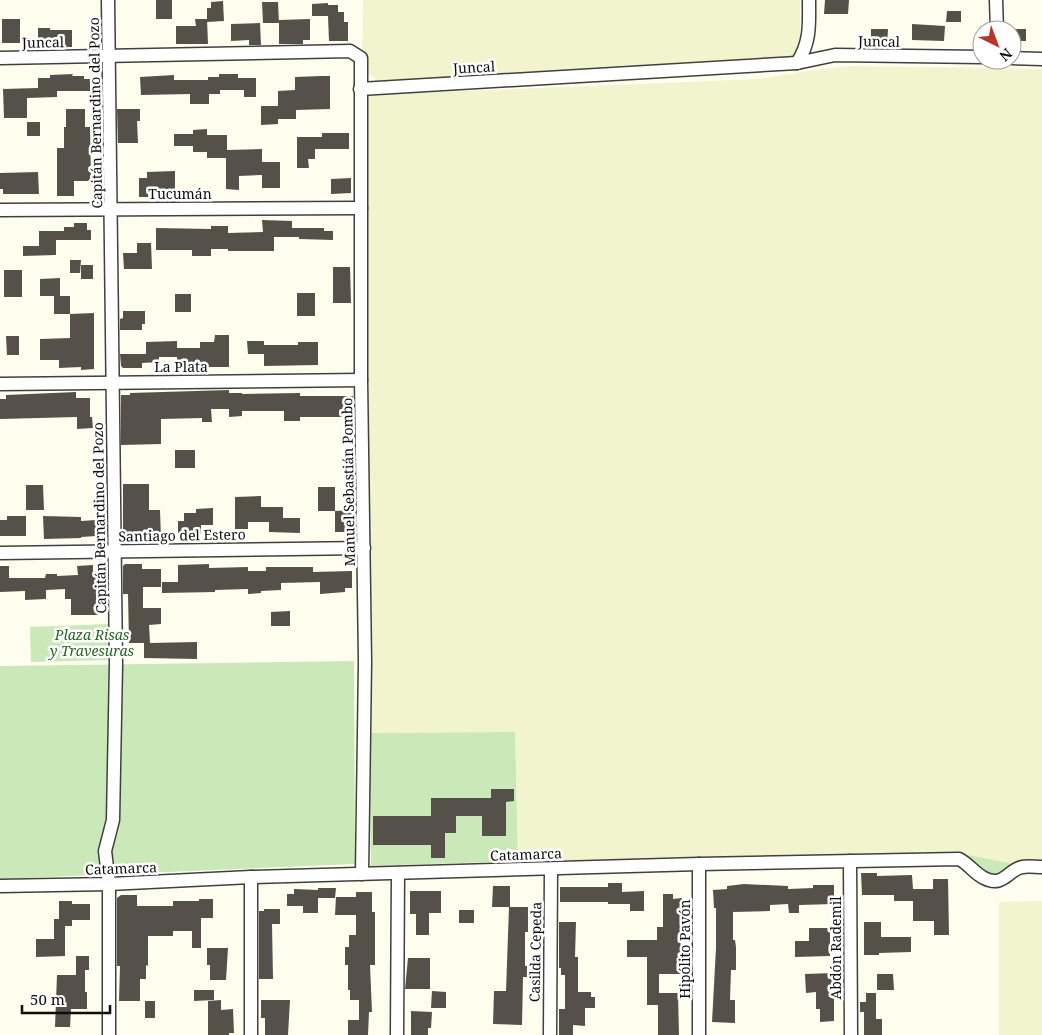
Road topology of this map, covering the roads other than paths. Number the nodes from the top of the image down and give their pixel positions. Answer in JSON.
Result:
{"nodes":[{"id":1,"x":108,"y":0,"type":"edge"},
{"id":2,"x":809,"y":0,"type":"edge"},
{"id":3,"x":996,"y":0,"type":"edge"},
{"id":4,"x":997,"y":20,"type":"edge"},
{"id":5,"x":109,"y":56,"type":"junction"},
{"id":6,"x":972,"y":57,"type":"edge"},
{"id":7,"x":0,"y":58,"type":"edge"},
{"id":8,"x":1022,"y":58,"type":"edge"},
{"id":9,"x":1042,"y":59,"type":"edge"},
{"id":10,"x":797,"y":63,"type":"junction"},
{"id":11,"x":360,"y":88,"type":"junction"},
{"id":12,"x":111,"y":208,"type":"junction"},
{"id":13,"x":361,"y":208,"type":"junction"},
{"id":14,"x":0,"y":210,"type":"edge"},
{"id":15,"x":361,"y":380,"type":"junction"},
{"id":16,"x":113,"y":382,"type":"junction"},
{"id":17,"x":0,"y":384,"type":"edge"},
{"id":18,"x":364,"y":548,"type":"junction"},
{"id":19,"x":115,"y":551,"type":"junction"},
{"id":20,"x":0,"y":553,"type":"edge"},
{"id":21,"x":850,"y":861,"type":"junction"},
{"id":22,"x":699,"y":864,"type":"junction"},
{"id":23,"x":1042,"y":867,"type":"edge"},
{"id":24,"x":551,"y":869,"type":"junction"},
{"id":25,"x":398,"y":873,"type":"junction"},
{"id":26,"x":362,"y":874,"type":"junction"},
{"id":27,"x":251,"y":877,"type":"junction"},
{"id":28,"x":109,"y":884,"type":"junction"},
{"id":29,"x":0,"y":886,"type":"edge"},
{"id":30,"x":109,"y":1035,"type":"edge"},
{"id":31,"x":251,"y":1035,"type":"edge"},
{"id":32,"x":397,"y":1035,"type":"edge"},
{"id":33,"x":550,"y":1035,"type":"edge"},
{"id":34,"x":699,"y":1035,"type":"edge"},
{"id":35,"x":851,"y":1035,"type":"edge"}],
"edges":[{"from":1,"to":5,"type":"street","name":"Capitán Bernardino del Pozo"},
{"from":2,"to":10,"type":"street"},
{"from":3,"to":4,"type":"street"},
{"from":5,"to":7,"type":"street","name":"Juncal"},
{"from":5,"to":11,"type":"street","name":"Juncal"},
{"from":5,"to":12,"type":"street","name":"Capitán Bernardino del Pozo"},
{"from":6,"to":10,"type":"street","name":"Juncal"},
{"from":8,"to":9,"type":"street"},
{"from":10,"to":11,"type":"street","name":"Juncal"},
{"from":11,"to":13,"type":"street","name":"Manuel Sebastián Pombo"},
{"from":12,"to":13,"type":"street","name":"Tucumán"},
{"from":12,"to":14,"type":"street","name":"Tucumán"},
{"from":12,"to":16,"type":"street","name":"Capitán Bernardino del Pozo"},
{"from":13,"to":15,"type":"street","name":"Manuel Sebastián Pombo"},
{"from":15,"to":16,"type":"street","name":"La Plata"},
{"from":15,"to":18,"type":"street","name":"Manuel Sebastián Pombo"},
{"from":16,"to":17,"type":"street","name":"La Plata"},
{"from":16,"to":19,"type":"street","name":"Capitán Bernardino del Pozo"},
{"from":18,"to":19,"type":"street","name":"Santiago del Estero"},
{"from":18,"to":26,"type":"street","name":"Manuel Sebastián Pombo"},
{"from":19,"to":20,"type":"street","name":"Santiago del Estero"},
{"from":19,"to":28,"type":"street","name":"Capitán Bernardino del Pozo"},
{"from":21,"to":22,"type":"street","name":"Catamarca"},
{"from":21,"to":23,"type":"street","name":"Catamarca"},
{"from":21,"to":35,"type":"street","name":"Abdón Rademil"},
{"from":22,"to":24,"type":"street","name":"Catamarca"},
{"from":22,"to":34,"type":"street","name":"Hipólito Pavón"},
{"from":24,"to":25,"type":"street","name":"Catamarca"},
{"from":24,"to":33,"type":"street","name":"Casilda Cepeda"},
{"from":25,"to":26,"type":"street","name":"Catamarca"},
{"from":25,"to":32,"type":"street"},
{"from":26,"to":27,"type":"street","name":"Catamarca"},
{"from":27,"to":28,"type":"street","name":"Catamarca"},
{"from":27,"to":31,"type":"street"},
{"from":28,"to":29,"type":"street","name":"Catamarca"},
{"from":28,"to":30,"type":"street","name":"Capitán Bernardino del Pozo"}]}
